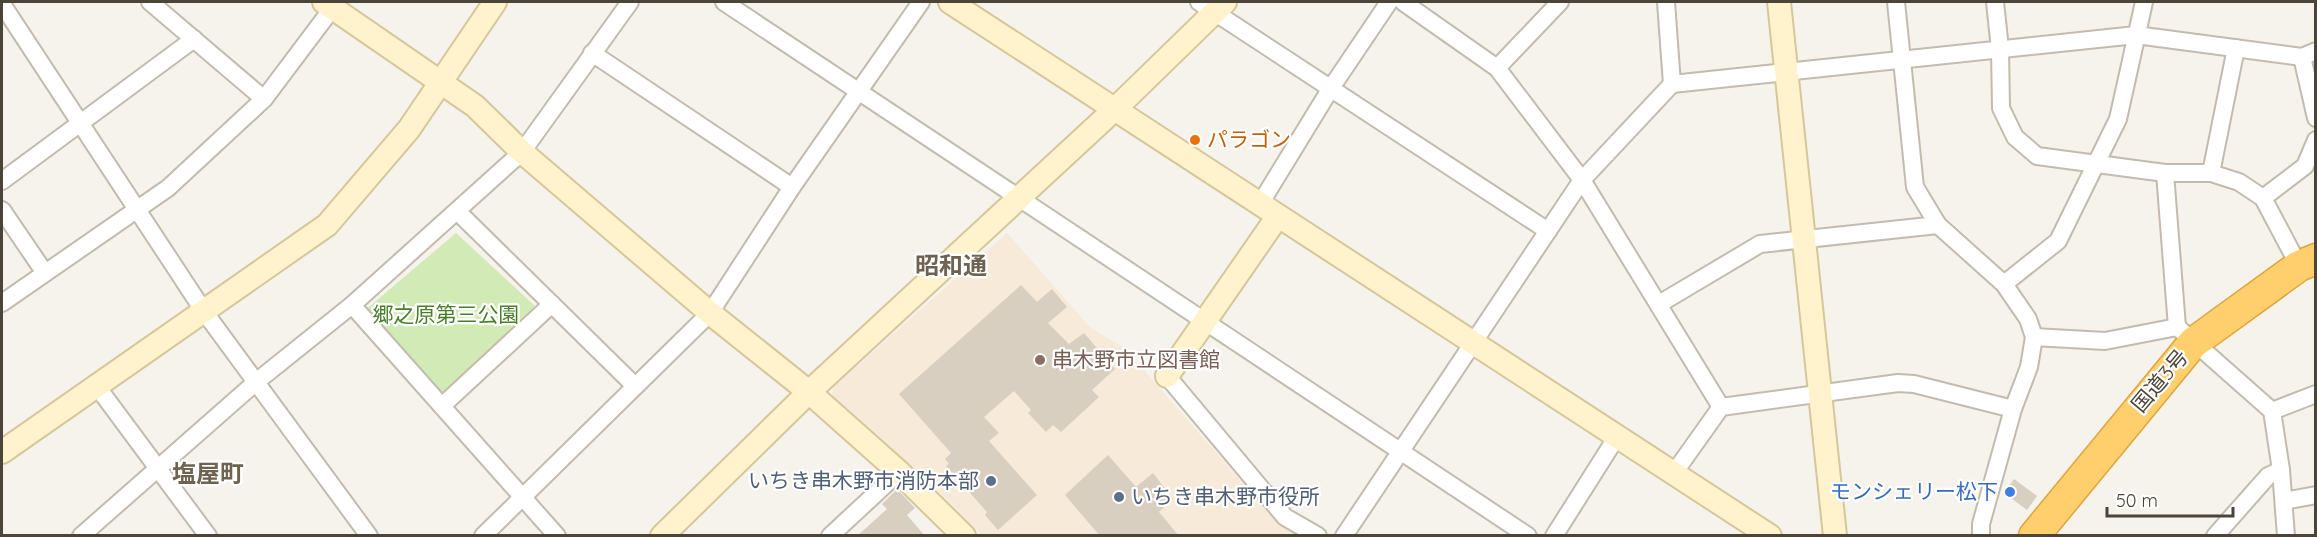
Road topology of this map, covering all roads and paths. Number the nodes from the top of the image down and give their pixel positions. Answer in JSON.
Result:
{"nodes":[{"id":1,"x":150,"y":2,"type":"edge"},
{"id":2,"x":495,"y":2,"type":"edge"},
{"id":3,"x":630,"y":2,"type":"edge"},
{"id":4,"x":724,"y":2,"type":"edge"},
{"id":5,"x":921,"y":2,"type":"edge"},
{"id":6,"x":950,"y":2,"type":"edge"},
{"id":7,"x":1389,"y":2,"type":"edge"},
{"id":8,"x":1403,"y":2,"type":"edge"},
{"id":9,"x":1560,"y":2,"type":"edge"},
{"id":10,"x":1666,"y":2,"type":"edge"},
{"id":11,"x":1779,"y":2,"type":"edge"},
{"id":12,"x":1896,"y":2,"type":"edge"},
{"id":13,"x":1995,"y":2,"type":"edge"},
{"id":14,"x":2144,"y":2,"type":"edge"},
{"id":15,"x":331,"y":4,"type":"edge"},
{"id":16,"x":2,"y":5,"type":"edge"},
{"id":17,"x":1213,"y":5,"type":"edge"},
{"id":18,"x":2136,"y":35,"type":"junction"},
{"id":19,"x":194,"y":39,"type":"junction"},
{"id":20,"x":2235,"y":48,"type":"junction"},
{"id":21,"x":2000,"y":49,"type":"junction"},
{"id":22,"x":592,"y":53,"type":"junction"},
{"id":23,"x":2309,"y":54,"type":"edge"},
{"id":24,"x":1902,"y":59,"type":"junction"},
{"id":25,"x":1497,"y":68,"type":"junction"},
{"id":26,"x":1786,"y":72,"type":"junction"},
{"id":27,"x":441,"y":81,"type":"junction"},
{"id":28,"x":1672,"y":84,"type":"junction"},
{"id":29,"x":1331,"y":88,"type":"junction"},
{"id":30,"x":859,"y":91,"type":"junction"},
{"id":31,"x":264,"y":99,"type":"junction"},
{"id":32,"x":1115,"y":109,"type":"junction"},
{"id":33,"x":2316,"y":118,"type":"edge"},
{"id":34,"x":80,"y":123,"type":"junction"},
{"id":35,"x":2316,"y":140,"type":"edge"},
{"id":36,"x":522,"y":152,"type":"junction"},
{"id":37,"x":2097,"y":163,"type":"junction"},
{"id":38,"x":2165,"y":173,"type":"junction"},
{"id":39,"x":2211,"y":173,"type":"junction"},
{"id":40,"x":1582,"y":180,"type":"junction"},
{"id":41,"x":2,"y":181,"type":"edge"},
{"id":42,"x":792,"y":187,"type":"junction"},
{"id":43,"x":2263,"y":198,"type":"junction"},
{"id":44,"x":1020,"y":200,"type":"junction"},
{"id":45,"x":2,"y":210,"type":"edge"},
{"id":46,"x":137,"y":210,"type":"junction"},
{"id":47,"x":1269,"y":210,"type":"junction"},
{"id":48,"x":458,"y":212,"type":"junction"},
{"id":49,"x":1938,"y":225,"type":"junction"},
{"id":50,"x":1548,"y":231,"type":"junction"},
{"id":51,"x":1804,"y":240,"type":"junction"},
{"id":52,"x":2307,"y":263,"type":"edge"},
{"id":53,"x":45,"y":273,"type":"junction"},
{"id":54,"x":2004,"y":284,"type":"junction"},
{"id":55,"x":2,"y":303,"type":"edge"},
{"id":56,"x":552,"y":304,"type":"junction"},
{"id":57,"x":1659,"y":304,"type":"junction"},
{"id":58,"x":352,"y":305,"type":"junction"},
{"id":59,"x":203,"y":310,"type":"junction"},
{"id":60,"x":710,"y":313,"type":"junction"},
{"id":61,"x":1204,"y":320,"type":"junction"},
{"id":62,"x":2185,"y":335,"type":"junction"},
{"id":63,"x":2034,"y":337,"type":"junction"},
{"id":64,"x":1474,"y":343,"type":"junction"},
{"id":65,"x":1167,"y":376,"type":"joint"},
{"id":66,"x":256,"y":382,"type":"junction"},
{"id":67,"x":96,"y":385,"type":"junction"},
{"id":68,"x":634,"y":386,"type":"junction"},
{"id":69,"x":809,"y":392,"type":"junction"},
{"id":70,"x":1820,"y":394,"type":"junction"},
{"id":71,"x":2316,"y":394,"type":"edge"},
{"id":72,"x":443,"y":405,"type":"junction"},
{"id":73,"x":1721,"y":407,"type":"junction"},
{"id":74,"x":2013,"y":410,"type":"junction"},
{"id":75,"x":2272,"y":411,"type":"junction"},
{"id":76,"x":1616,"y":438,"type":"junction"},
{"id":77,"x":2,"y":452,"type":"edge"},
{"id":78,"x":1399,"y":452,"type":"junction"},
{"id":79,"x":158,"y":469,"type":"junction"},
{"id":80,"x":2281,"y":470,"type":"junction"},
{"id":81,"x":899,"y":472,"type":"junction"},
{"id":82,"x":1674,"y":473,"type":"junction"},
{"id":83,"x":522,"y":495,"type":"junction"},
{"id":84,"x":2316,"y":495,"type":"edge"},
{"id":85,"x":2284,"y":501,"type":"junction"},
{"id":86,"x":81,"y":536,"type":"edge"},
{"id":87,"x":208,"y":536,"type":"edge"},
{"id":88,"x":369,"y":536,"type":"edge"},
{"id":89,"x":483,"y":536,"type":"edge"},
{"id":90,"x":556,"y":536,"type":"edge"},
{"id":91,"x":662,"y":536,"type":"edge"},
{"id":92,"x":830,"y":536,"type":"edge"},
{"id":93,"x":964,"y":536,"type":"edge"},
{"id":94,"x":1318,"y":536,"type":"edge"},
{"id":95,"x":1344,"y":536,"type":"edge"},
{"id":96,"x":1528,"y":536,"type":"edge"},
{"id":97,"x":1554,"y":536,"type":"edge"},
{"id":98,"x":1770,"y":536,"type":"edge"},
{"id":99,"x":1835,"y":536,"type":"edge"},
{"id":100,"x":1981,"y":536,"type":"edge"},
{"id":101,"x":2034,"y":536,"type":"edge"},
{"id":102,"x":2215,"y":536,"type":"edge"},
{"id":103,"x":2286,"y":536,"type":"edge"}],
"edges":[{"from":1,"to":19,"type":"street"},
{"from":2,"to":27,"type":"street"},
{"from":3,"to":22,"type":"street"},
{"from":4,"to":30,"type":"street"},
{"from":5,"to":30,"type":"street"},
{"from":6,"to":32,"type":"street"},
{"from":7,"to":29,"type":"street"},
{"from":8,"to":25,"type":"street"},
{"from":9,"to":25,"type":"street"},
{"from":10,"to":28,"type":"street"},
{"from":11,"to":26,"type":"street"},
{"from":12,"to":24,"type":"street"},
{"from":13,"to":21,"type":"street"},
{"from":14,"to":18,"type":"street"},
{"from":15,"to":27,"type":"street"},
{"from":15,"to":31,"type":"street"},
{"from":16,"to":34,"type":"street"},
{"from":17,"to":29,"type":"street"},
{"from":17,"to":32,"type":"street"},
{"from":18,"to":20,"type":"street"},
{"from":18,"to":21,"type":"street"},
{"from":18,"to":37,"type":"street"},
{"from":19,"to":31,"type":"street"},
{"from":19,"to":34,"type":"street"},
{"from":20,"to":23,"type":"street"},
{"from":20,"to":39,"type":"street"},
{"from":21,"to":24,"type":"street"},
{"from":21,"to":37,"type":"street"},
{"from":22,"to":36,"type":"street"},
{"from":22,"to":42,"type":"street"},
{"from":23,"to":33,"type":"street"},
{"from":24,"to":26,"type":"street"},
{"from":24,"to":49,"type":"street"},
{"from":25,"to":40,"type":"street"},
{"from":26,"to":28,"type":"street"},
{"from":26,"to":51,"type":"street"},
{"from":27,"to":36,"type":"street"},
{"from":27,"to":59,"type":"street"},
{"from":28,"to":40,"type":"street"},
{"from":29,"to":47,"type":"street"},
{"from":29,"to":50,"type":"street"},
{"from":30,"to":42,"type":"street"},
{"from":30,"to":44,"type":"street"},
{"from":31,"to":46,"type":"street"},
{"from":32,"to":44,"type":"street"},
{"from":32,"to":47,"type":"street"},
{"from":34,"to":41,"type":"street"},
{"from":34,"to":46,"type":"street"},
{"from":35,"to":43,"type":"street"},
{"from":36,"to":48,"type":"street"},
{"from":36,"to":60,"type":"street"},
{"from":37,"to":38,"type":"street"},
{"from":37,"to":54,"type":"street"},
{"from":38,"to":39,"type":"street"},
{"from":38,"to":62,"type":"street"},
{"from":39,"to":43,"type":"street"},
{"from":40,"to":50,"type":"street"},
{"from":40,"to":57,"type":"street"},
{"from":42,"to":60,"type":"street"},
{"from":43,"to":52,"type":"street"},
{"from":44,"to":61,"type":"street"},
{"from":44,"to":69,"type":"street"},
{"from":45,"to":53,"type":"street"},
{"from":46,"to":53,"type":"street"},
{"from":46,"to":59,"type":"street"},
{"from":47,"to":61,"type":"street"},
{"from":47,"to":64,"type":"street"},
{"from":48,"to":56,"type":"street"},
{"from":48,"to":58,"type":"street"},
{"from":49,"to":51,"type":"street"},
{"from":49,"to":54,"type":"street"},
{"from":50,"to":64,"type":"street"},
{"from":51,"to":57,"type":"street"},
{"from":51,"to":70,"type":"street"},
{"from":52,"to":62,"type":"highway","name":"国道3号"},
{"from":53,"to":55,"type":"street"},
{"from":54,"to":63,"type":"street"},
{"from":56,"to":68,"type":"street"},
{"from":56,"to":72,"type":"street"},
{"from":57,"to":73,"type":"street"},
{"from":58,"to":66,"type":"street"},
{"from":58,"to":72,"type":"street"},
{"from":59,"to":66,"type":"street"},
{"from":59,"to":67,"type":"street"},
{"from":60,"to":68,"type":"street"},
{"from":60,"to":69,"type":"street"},
{"from":61,"to":65,"type":"street"},
{"from":61,"to":78,"type":"street"},
{"from":62,"to":63,"type":"street"},
{"from":62,"to":75,"type":"street"},
{"from":62,"to":101,"type":"highway","name":"国道3号"},
{"from":63,"to":74,"type":"street"},
{"from":64,"to":76,"type":"street"},
{"from":64,"to":78,"type":"street"},
{"from":65,"to":94,"type":"street"},
{"from":66,"to":79,"type":"street"},
{"from":66,"to":88,"type":"street"},
{"from":67,"to":77,"type":"street"},
{"from":67,"to":79,"type":"street"},
{"from":68,"to":83,"type":"street"},
{"from":69,"to":81,"type":"street"},
{"from":69,"to":91,"type":"street"},
{"from":70,"to":73,"type":"street"},
{"from":70,"to":74,"type":"street"},
{"from":70,"to":99,"type":"street"},
{"from":71,"to":75,"type":"street"},
{"from":72,"to":83,"type":"street"},
{"from":73,"to":82,"type":"street"},
{"from":74,"to":100,"type":"street"},
{"from":75,"to":80,"type":"street"},
{"from":76,"to":82,"type":"street"},
{"from":76,"to":97,"type":"street"},
{"from":78,"to":95,"type":"street"},
{"from":78,"to":96,"type":"street"},
{"from":79,"to":86,"type":"street"},
{"from":79,"to":87,"type":"street"},
{"from":80,"to":85,"type":"street"},
{"from":80,"to":102,"type":"street"},
{"from":81,"to":92,"type":"street"},
{"from":81,"to":93,"type":"street"},
{"from":82,"to":98,"type":"street"},
{"from":83,"to":89,"type":"street"},
{"from":83,"to":90,"type":"street"},
{"from":84,"to":85,"type":"street"},
{"from":85,"to":103,"type":"street"}]}
